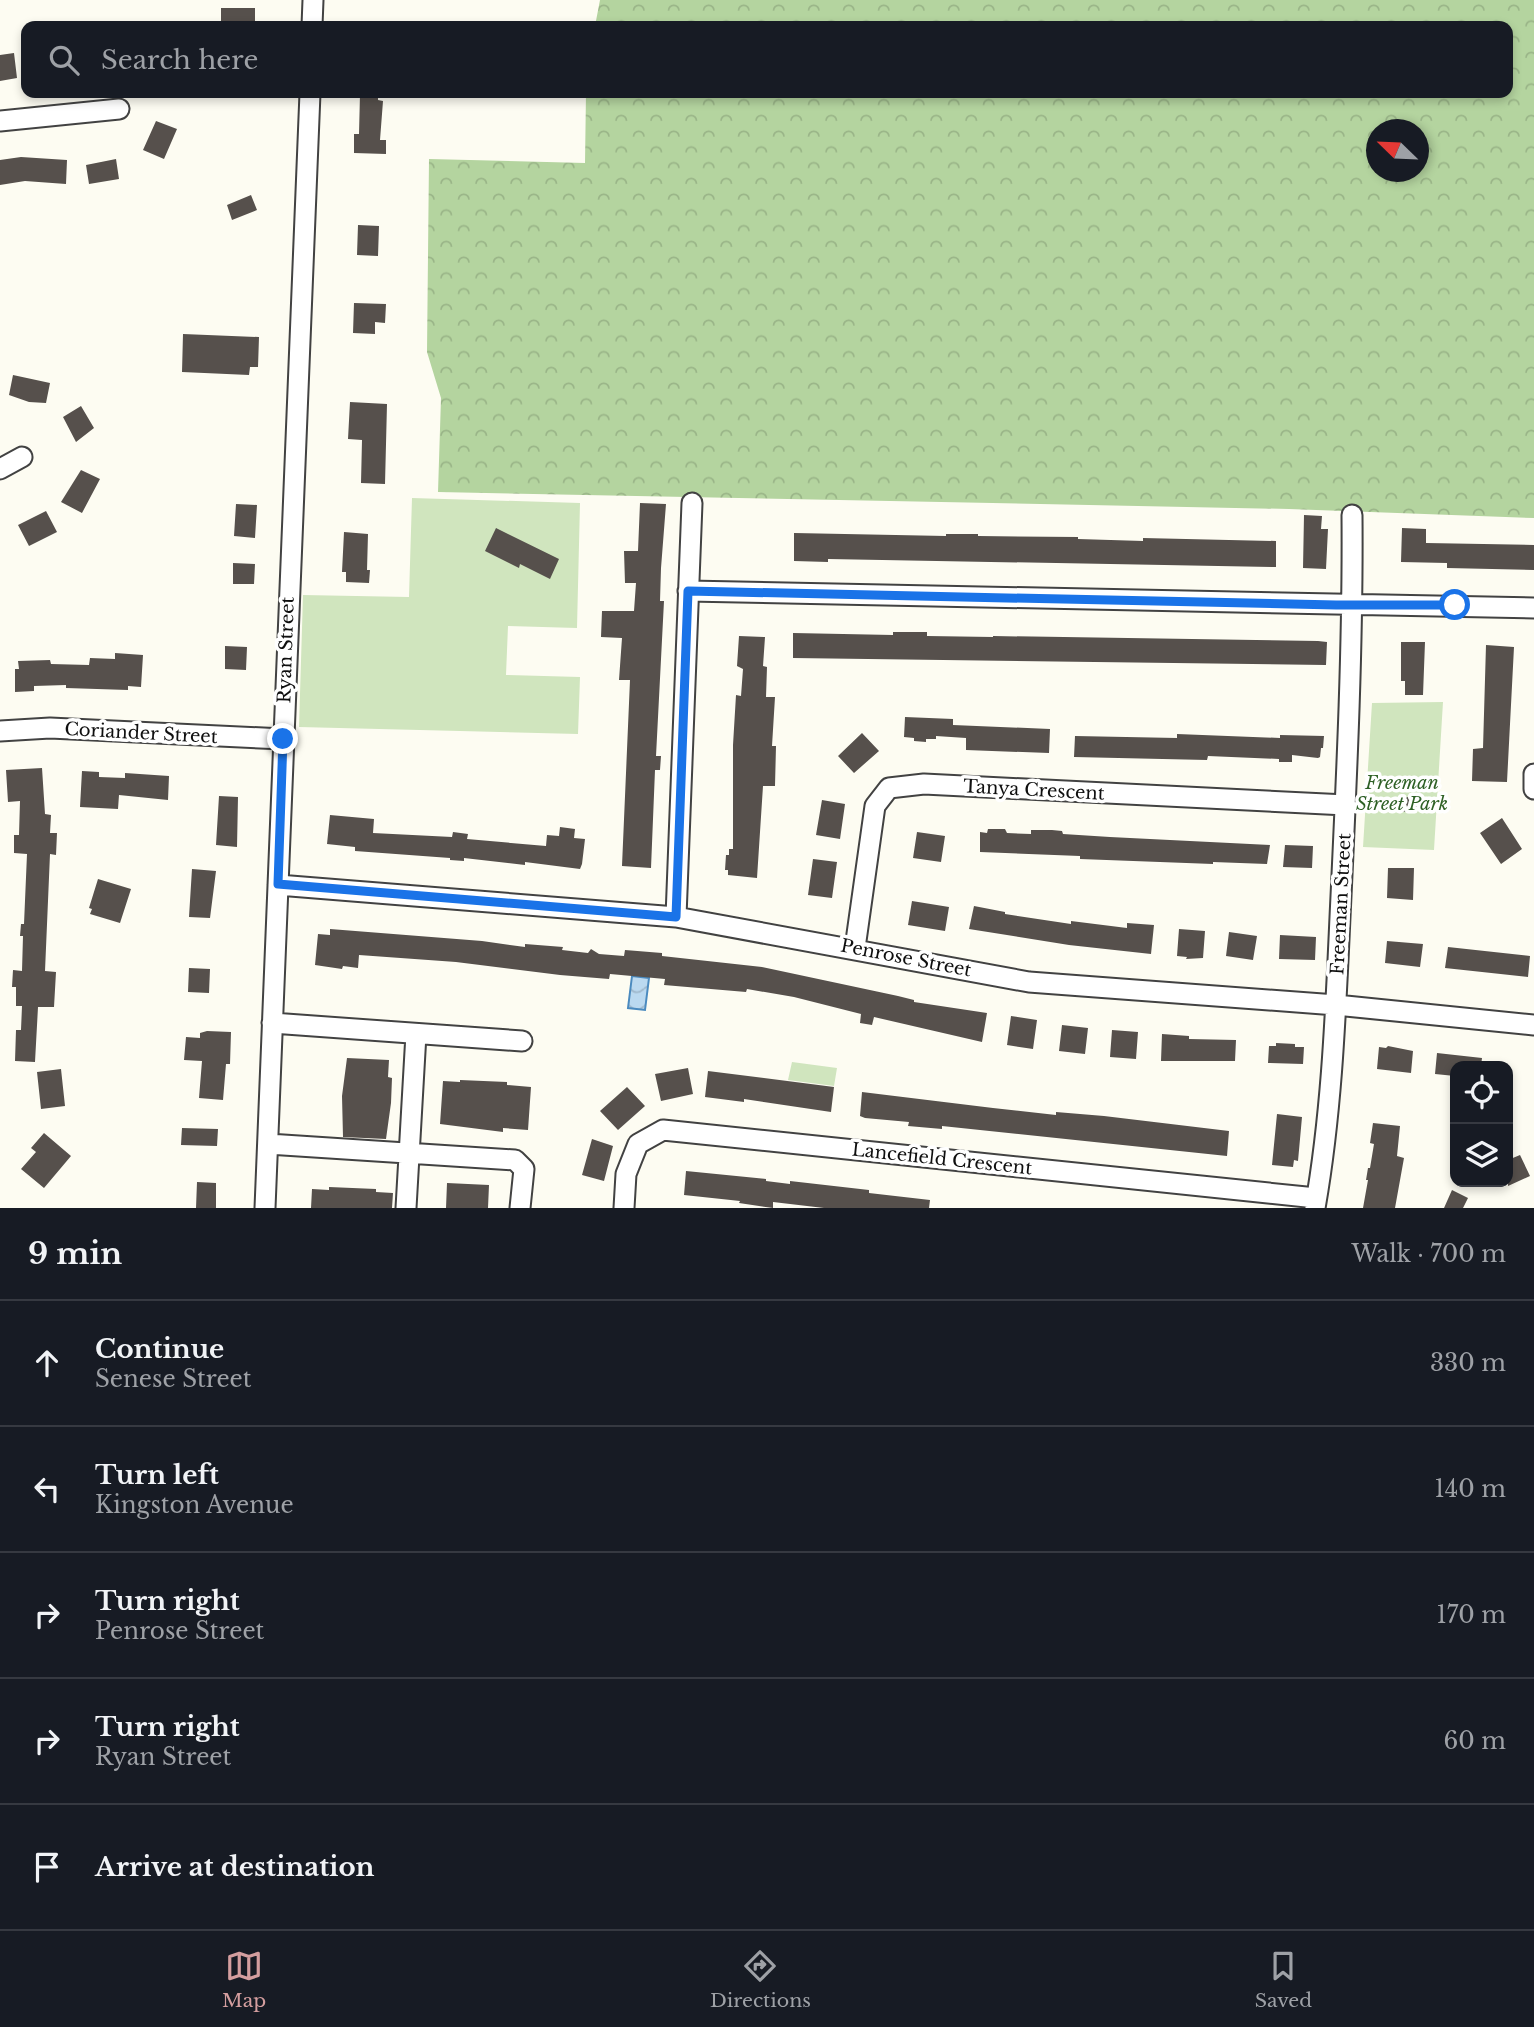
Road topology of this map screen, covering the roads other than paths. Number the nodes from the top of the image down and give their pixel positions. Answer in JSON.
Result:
{"nodes":[{"id":1,"x":313,"y":0,"type":"edge"},
{"id":2,"x":312,"y":21,"type":"edge"},
{"id":3,"x":310,"y":98,"type":"edge"},
{"id":4,"x":119,"y":109,"type":"dead end"},
{"id":5,"x":0,"y":121,"type":"edge"},
{"id":6,"x":22,"y":457,"type":"dead end"},
{"id":7,"x":0,"y":469,"type":"edge"},
{"id":8,"x":692,"y":503,"type":"dead end"},
{"id":9,"x":1352,"y":515,"type":"dead end"},
{"id":10,"x":688,"y":591,"type":"junction"},
{"id":11,"x":1353,"y":605,"type":"junction"},
{"id":12,"x":1534,"y":608,"type":"edge"},
{"id":13,"x":0,"y":731,"type":"edge"},
{"id":14,"x":283,"y":739,"type":"junction"},
{"id":15,"x":1534,"y":774,"type":"edge"},
{"id":16,"x":1534,"y":789,"type":"edge"},
{"id":17,"x":1346,"y":805,"type":"junction"},
{"id":18,"x":278,"y":884,"type":"junction"},
{"id":19,"x":676,"y":917,"type":"junction"},
{"id":20,"x":855,"y":948,"type":"junction"},
{"id":21,"x":1336,"y":1006,"type":"junction"},
{"id":22,"x":272,"y":1023,"type":"junction"},
{"id":23,"x":1534,"y":1025,"type":"edge"},
{"id":24,"x":416,"y":1034,"type":"junction"},
{"id":25,"x":522,"y":1041,"type":"dead end"},
{"id":26,"x":268,"y":1144,"type":"junction"},
{"id":27,"x":410,"y":1153,"type":"junction"},
{"id":28,"x":1316,"y":1203,"type":"edge"},
{"id":29,"x":265,"y":1208,"type":"edge"},
{"id":30,"x":406,"y":1208,"type":"edge"},
{"id":31,"x":520,"y":1208,"type":"edge"},
{"id":32,"x":624,"y":1208,"type":"edge"}],
"edges":[{"from":1,"to":2,"type":"street"},
{"from":3,"to":14,"type":"street","name":"Ryan Street"},
{"from":4,"to":5,"type":"street"},
{"from":6,"to":7,"type":"street"},
{"from":8,"to":10,"type":"street"},
{"from":9,"to":11,"type":"street","name":"Freeman Street"},
{"from":10,"to":11,"type":"street"},
{"from":10,"to":19,"type":"street"},
{"from":11,"to":12,"type":"street"},
{"from":11,"to":17,"type":"street","name":"Freeman Street"},
{"from":13,"to":14,"type":"street","name":"Coriander Street"},
{"from":14,"to":18,"type":"street","name":"Ryan Street"},
{"from":15,"to":16,"type":"street"},
{"from":17,"to":20,"type":"street","name":"Tanya Crescent"},
{"from":17,"to":21,"type":"street","name":"Freeman Street"},
{"from":18,"to":19,"type":"street","name":"Penrose Street"},
{"from":18,"to":22,"type":"street","name":"Ryan Street"},
{"from":19,"to":20,"type":"street","name":"Penrose Street"},
{"from":20,"to":21,"type":"street","name":"Penrose Street"},
{"from":21,"to":23,"type":"street","name":"Penrose Street"},
{"from":21,"to":28,"type":"street","name":"Freeman Street"},
{"from":22,"to":24,"type":"street"},
{"from":22,"to":26,"type":"street","name":"Ryan Street"},
{"from":24,"to":25,"type":"street"},
{"from":24,"to":27,"type":"street"},
{"from":26,"to":27,"type":"street"},
{"from":26,"to":29,"type":"street","name":"Ryan Street"},
{"from":27,"to":30,"type":"street"},
{"from":27,"to":31,"type":"street"},
{"from":28,"to":32,"type":"street","name":"Lancefield Crescent"}]}
